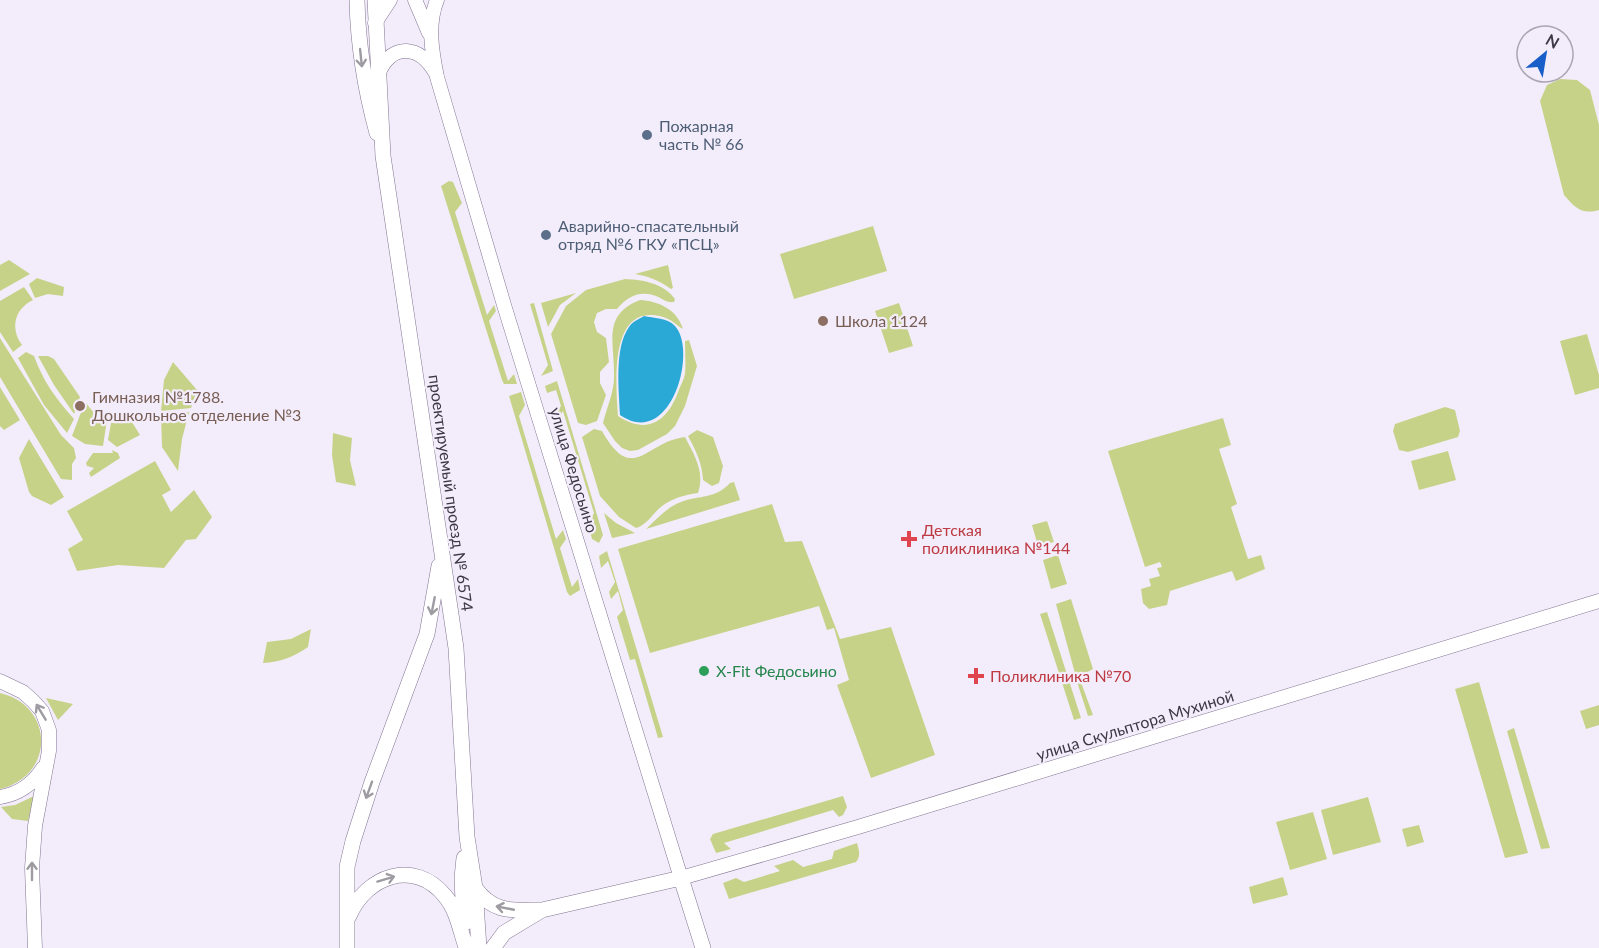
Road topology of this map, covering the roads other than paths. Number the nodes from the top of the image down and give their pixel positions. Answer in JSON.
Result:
{"nodes":[{"id":1,"x":357,"y":0,"type":"edge"},
{"id":2,"x":375,"y":0,"type":"edge"},
{"id":3,"x":390,"y":0,"type":"edge"},
{"id":4,"x":415,"y":0,"type":"edge"},
{"id":5,"x":437,"y":0,"type":"edge"},
{"id":6,"x":375,"y":23,"type":"junction"},
{"id":7,"x":431,"y":41,"type":"junction"},
{"id":8,"x":379,"y":72,"type":"junction"},
{"id":9,"x":437,"y":77,"type":"junction"},
{"id":10,"x":383,"y":156,"type":"junction"},
{"id":11,"x":441,"y":548,"type":"junction"},
{"id":12,"x":1599,"y":602,"type":"edge"},
{"id":13,"x":4,"y":684,"type":"edge"},
{"id":14,"x":45,"y":764,"type":"junction"},
{"id":15,"x":0,"y":797,"type":"edge"},
{"id":16,"x":467,"y":837,"type":"junction"},
{"id":17,"x":681,"y":878,"type":"junction"},
{"id":18,"x":475,"y":888,"type":"junction"},
{"id":19,"x":542,"y":910,"type":"junction"},
{"id":20,"x":347,"y":919,"type":"junction"},
{"id":21,"x":35,"y":948,"type":"edge"},
{"id":22,"x":347,"y":948,"type":"edge"},
{"id":23,"x":466,"y":948,"type":"edge"},
{"id":24,"x":479,"y":948,"type":"edge"},
{"id":25,"x":493,"y":948,"type":"edge"},
{"id":26,"x":703,"y":948,"type":"edge"}],
"edges":[{"from":1,"to":10,"type":"main road","name":"проектируемый проезд № 6574","one_way":true},
{"from":2,"to":6,"type":"main road","name":"проектируемый проезд № 6574"},
{"from":3,"to":6,"type":"street"},
{"from":4,"to":7,"type":"street"},
{"from":5,"to":7,"type":"street","name":"улица Федосьино"},
{"from":6,"to":8,"type":"main road","name":"проектируемый проезд № 6574"},
{"from":7,"to":9,"type":"street","name":"улица Федосьино"},
{"from":8,"to":9,"type":"street"},
{"from":8,"to":10,"type":"main road","name":"проектируемый проезд № 6574"},
{"from":9,"to":17,"type":"street","name":"улица Федосьино"},
{"from":10,"to":11,"type":"main road","name":"проектируемый проезд № 6574"},
{"from":11,"to":16,"type":"main road","name":"проектируемый проезд № 6574"},
{"from":11,"to":20,"type":"main road","one_way":true},
{"from":12,"to":17,"type":"street","name":"улица Скульптора Мухиной"},
{"from":14,"to":13,"type":"street","one_way":true},
{"from":14,"to":15,"type":"street"},
{"from":21,"to":14,"type":"street","one_way":true},
{"from":16,"to":18,"type":"main road","name":"проектируемый проезд № 6574"},
{"from":16,"to":23,"type":"main road","name":"проектируемый проезд № 6574"},
{"from":17,"to":19,"type":"main road"},
{"from":17,"to":26,"type":"main road","name":"улица Федосьино"},
{"from":19,"to":18,"type":"main road","one_way":true},
{"from":18,"to":24,"type":"main road","name":"проектируемый проезд № 6574"},
{"from":19,"to":25,"type":"main road"},
{"from":20,"to":22,"type":"main road"},
{"from":20,"to":23,"type":"main road","one_way":true}]}
